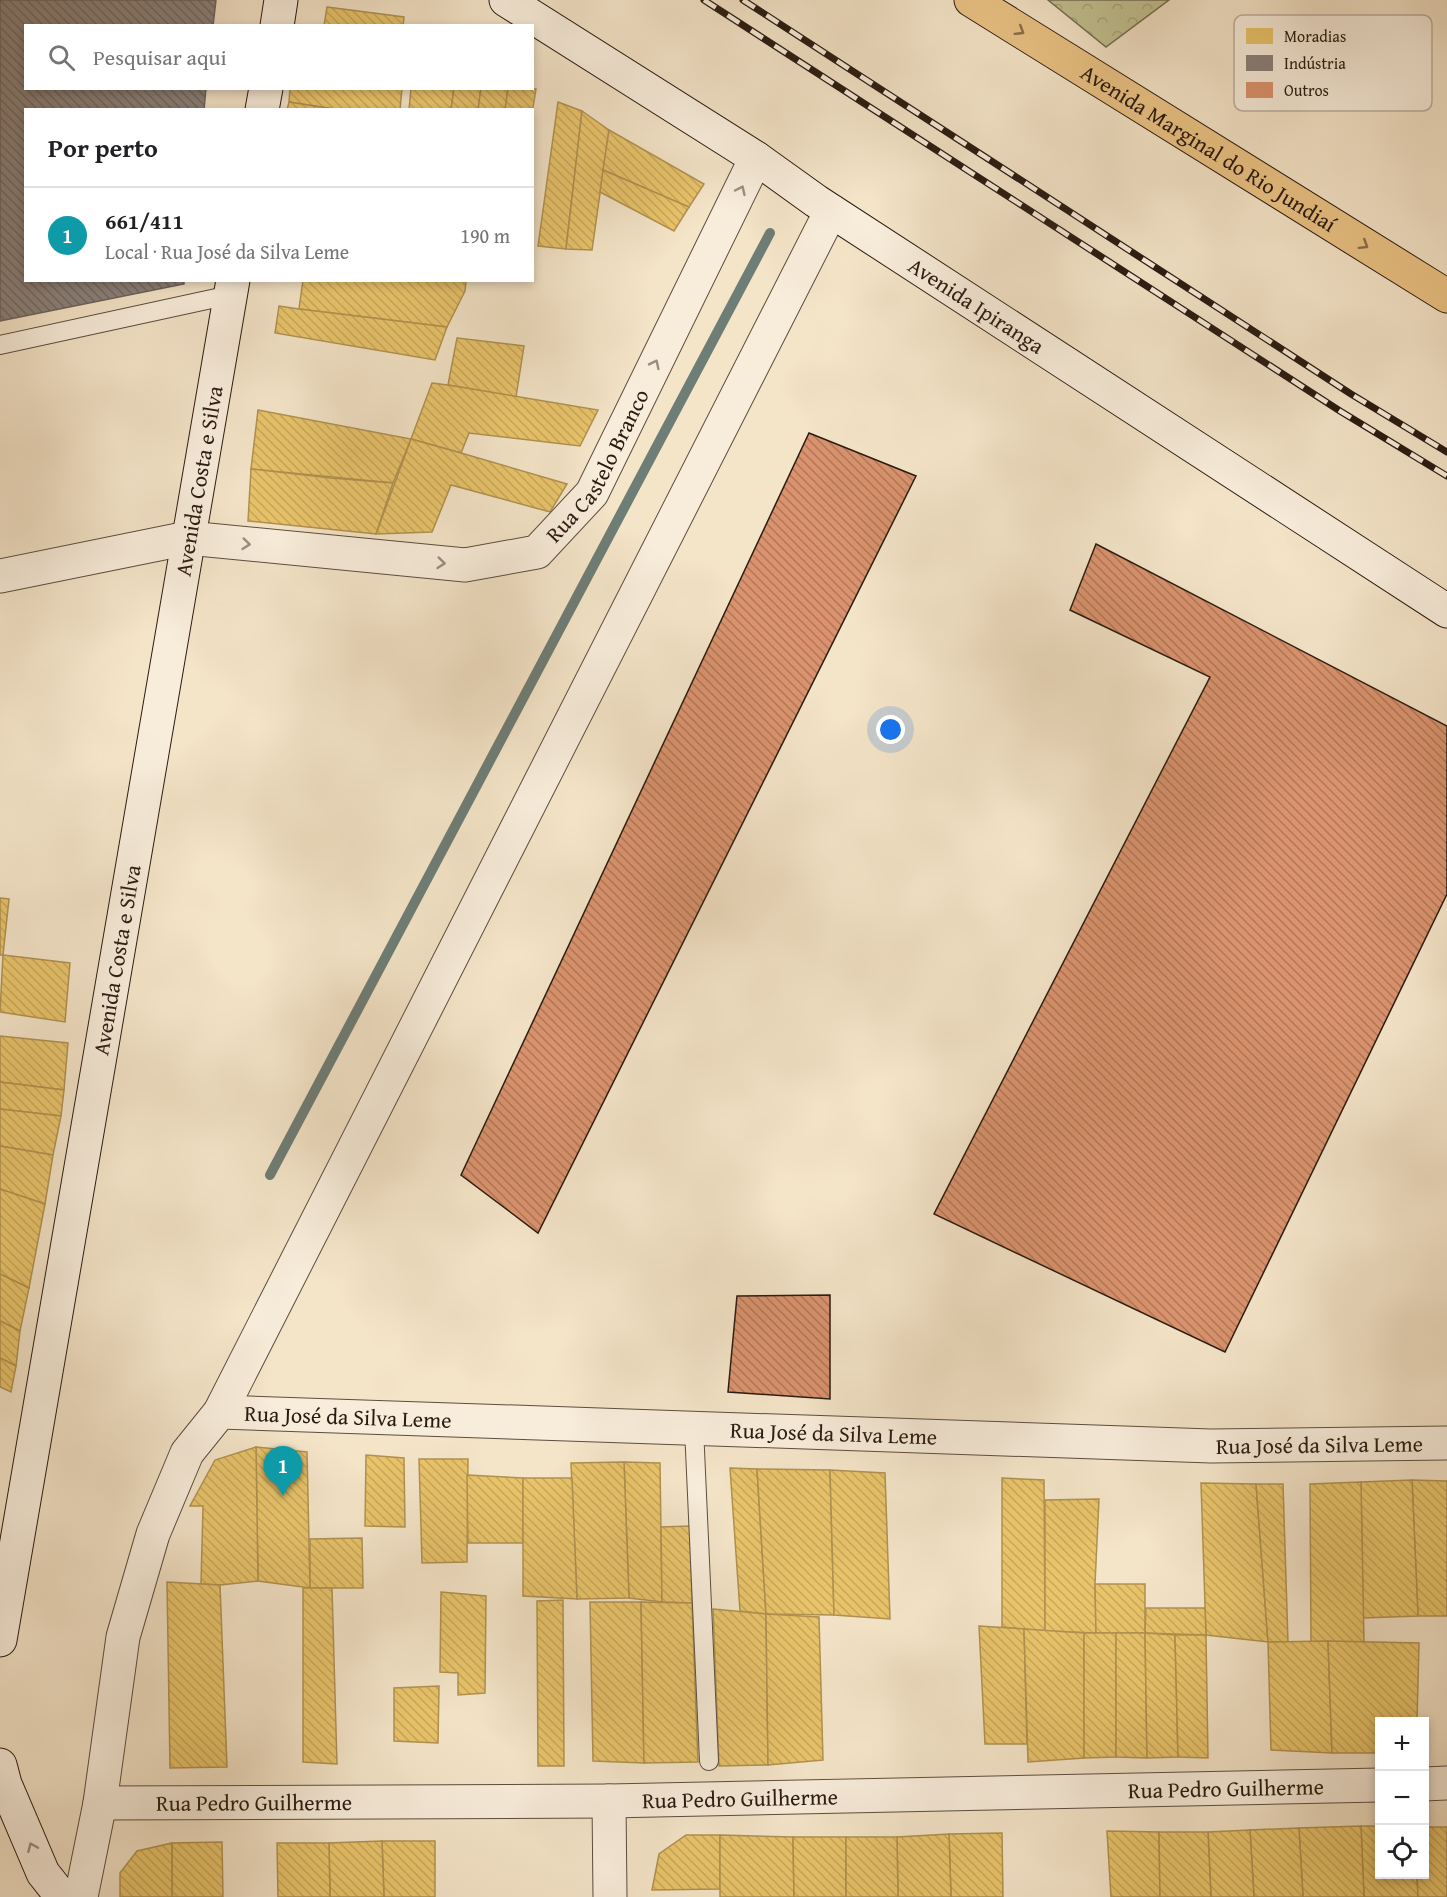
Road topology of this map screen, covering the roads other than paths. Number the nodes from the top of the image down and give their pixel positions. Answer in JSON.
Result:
{"nodes":[{"id":1,"x":281,"y":0,"type":"edge"},
{"id":2,"x":506,"y":0,"type":"edge"},
{"id":3,"x":970,"y":0,"type":"edge"},
{"id":4,"x":277,"y":24,"type":"edge"},
{"id":5,"x":266,"y":90,"type":"edge"},
{"id":6,"x":262,"y":108,"type":"edge"},
{"id":7,"x":762,"y":162,"type":"junction"},
{"id":8,"x":823,"y":206,"type":"junction"},
{"id":9,"x":231,"y":288,"type":"edge"},
{"id":10,"x":1447,"y":296,"type":"edge"},
{"id":11,"x":0,"y":345,"type":"edge"},
{"id":12,"x":188,"y":538,"type":"junction"},
{"id":13,"x":0,"y":576,"type":"edge"},
{"id":14,"x":1447,"y":611,"type":"edge"},
{"id":15,"x":220,"y":1412,"type":"junction"},
{"id":16,"x":694,"y":1428,"type":"junction"},
{"id":17,"x":1447,"y":1443,"type":"edge"},
{"id":18,"x":0,"y":1640,"type":"edge"},
{"id":19,"x":709,"y":1761,"type":"dead end"},
{"id":20,"x":0,"y":1765,"type":"edge"},
{"id":21,"x":1447,"y":1783,"type":"edge"},
{"id":22,"x":1429,"y":1784,"type":"edge"},
{"id":23,"x":1375,"y":1785,"type":"edge"},
{"id":24,"x":609,"y":1801,"type":"junction"},
{"id":25,"x":100,"y":1803,"type":"junction"},
{"id":26,"x":62,"y":1897,"type":"edge"},
{"id":27,"x":81,"y":1897,"type":"edge"},
{"id":28,"x":610,"y":1897,"type":"edge"}],
"edges":[{"from":1,"to":4,"type":"street"},
{"from":2,"to":7,"type":"street","name":"Avenida Ipiranga"},
{"from":3,"to":10,"type":"main road","name":"Avenida Marginal do Rio Jundiaí","one_way":true},
{"from":5,"to":6,"type":"street"},
{"from":7,"to":8,"type":"street","name":"Avenida Ipiranga"},
{"from":12,"to":7,"type":"street","name":"Rua Castelo Branco","one_way":true},
{"from":8,"to":14,"type":"street","name":"Avenida Ipiranga"},
{"from":8,"to":15,"type":"street"},
{"from":9,"to":11,"type":"lane"},
{"from":9,"to":12,"type":"street","name":"Avenida Costa e Silva"},
{"from":12,"to":13,"type":"street","name":"Rua Castelo Branco"},
{"from":12,"to":18,"type":"street","name":"Avenida Costa e Silva"},
{"from":15,"to":16,"type":"street","name":"Rua José da Silva Leme"},
{"from":15,"to":25,"type":"street"},
{"from":16,"to":17,"type":"street","name":"Rua José da Silva Leme"},
{"from":16,"to":19,"type":"lane"},
{"from":26,"to":20,"type":"street","one_way":true},
{"from":21,"to":22,"type":"street"},
{"from":23,"to":24,"type":"street","name":"Rua Pedro Guilherme"},
{"from":24,"to":25,"type":"street","name":"Rua Pedro Guilherme"},
{"from":24,"to":28,"type":"street"},
{"from":25,"to":27,"type":"street"}]}
